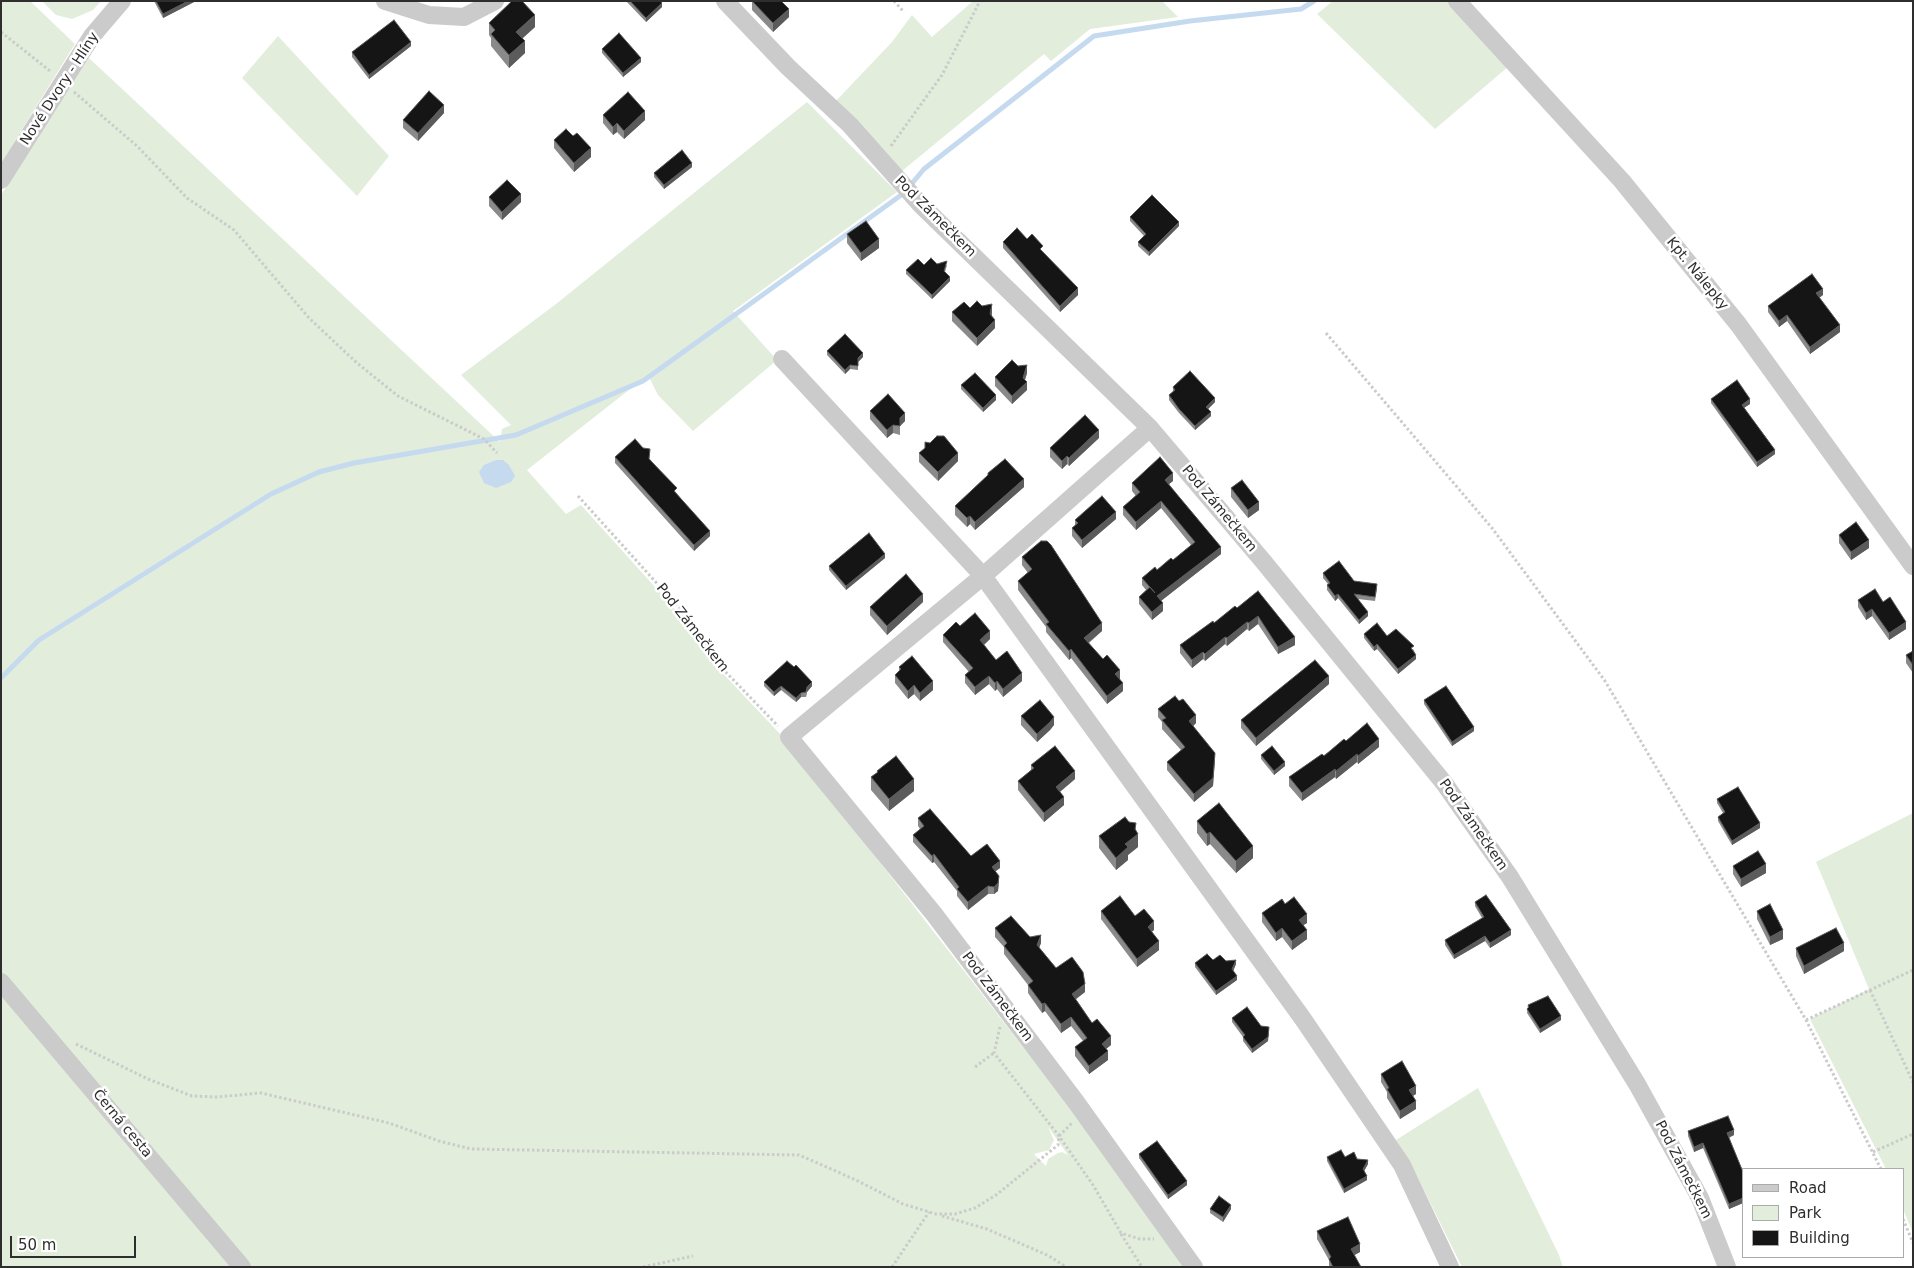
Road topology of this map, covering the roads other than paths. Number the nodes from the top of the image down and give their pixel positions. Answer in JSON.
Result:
{"nodes":[{"id":1,"x":122,"y":1,"type":"edge"},
{"id":2,"x":494,"y":1,"type":"edge"},
{"id":3,"x":725,"y":1,"type":"edge"},
{"id":4,"x":1457,"y":1,"type":"edge"},
{"id":5,"x":390,"y":3,"type":"edge"},
{"id":6,"x":1,"y":180,"type":"edge"},
{"id":7,"x":782,"y":359,"type":"dead end"},
{"id":8,"x":1150,"y":428,"type":"junction"},
{"id":9,"x":1913,"y":566,"type":"edge"},
{"id":10,"x":983,"y":576,"type":"junction"},
{"id":11,"x":1,"y":982,"type":"edge"},
{"id":12,"x":242,"y":1267,"type":"edge"},
{"id":13,"x":1194,"y":1267,"type":"edge"},
{"id":14,"x":1450,"y":1267,"type":"edge"},
{"id":15,"x":1727,"y":1267,"type":"edge"}],
"edges":[{"from":1,"to":6,"type":"street","name":"Nové Dvory - Hlíny"},
{"from":2,"to":5,"type":"street"},
{"from":3,"to":8,"type":"street","name":"Pod Zámečkem"},
{"from":4,"to":9,"type":"street","name":"Kpt. Nálepky"},
{"from":7,"to":10,"type":"street"},
{"from":8,"to":10,"type":"street"},
{"from":8,"to":15,"type":"street","name":"Pod Zámečkem"},
{"from":10,"to":13,"type":"street","name":"Pod Zámečkem"},
{"from":10,"to":14,"type":"street"},
{"from":11,"to":12,"type":"street","name":"Černá cesta"}]}
